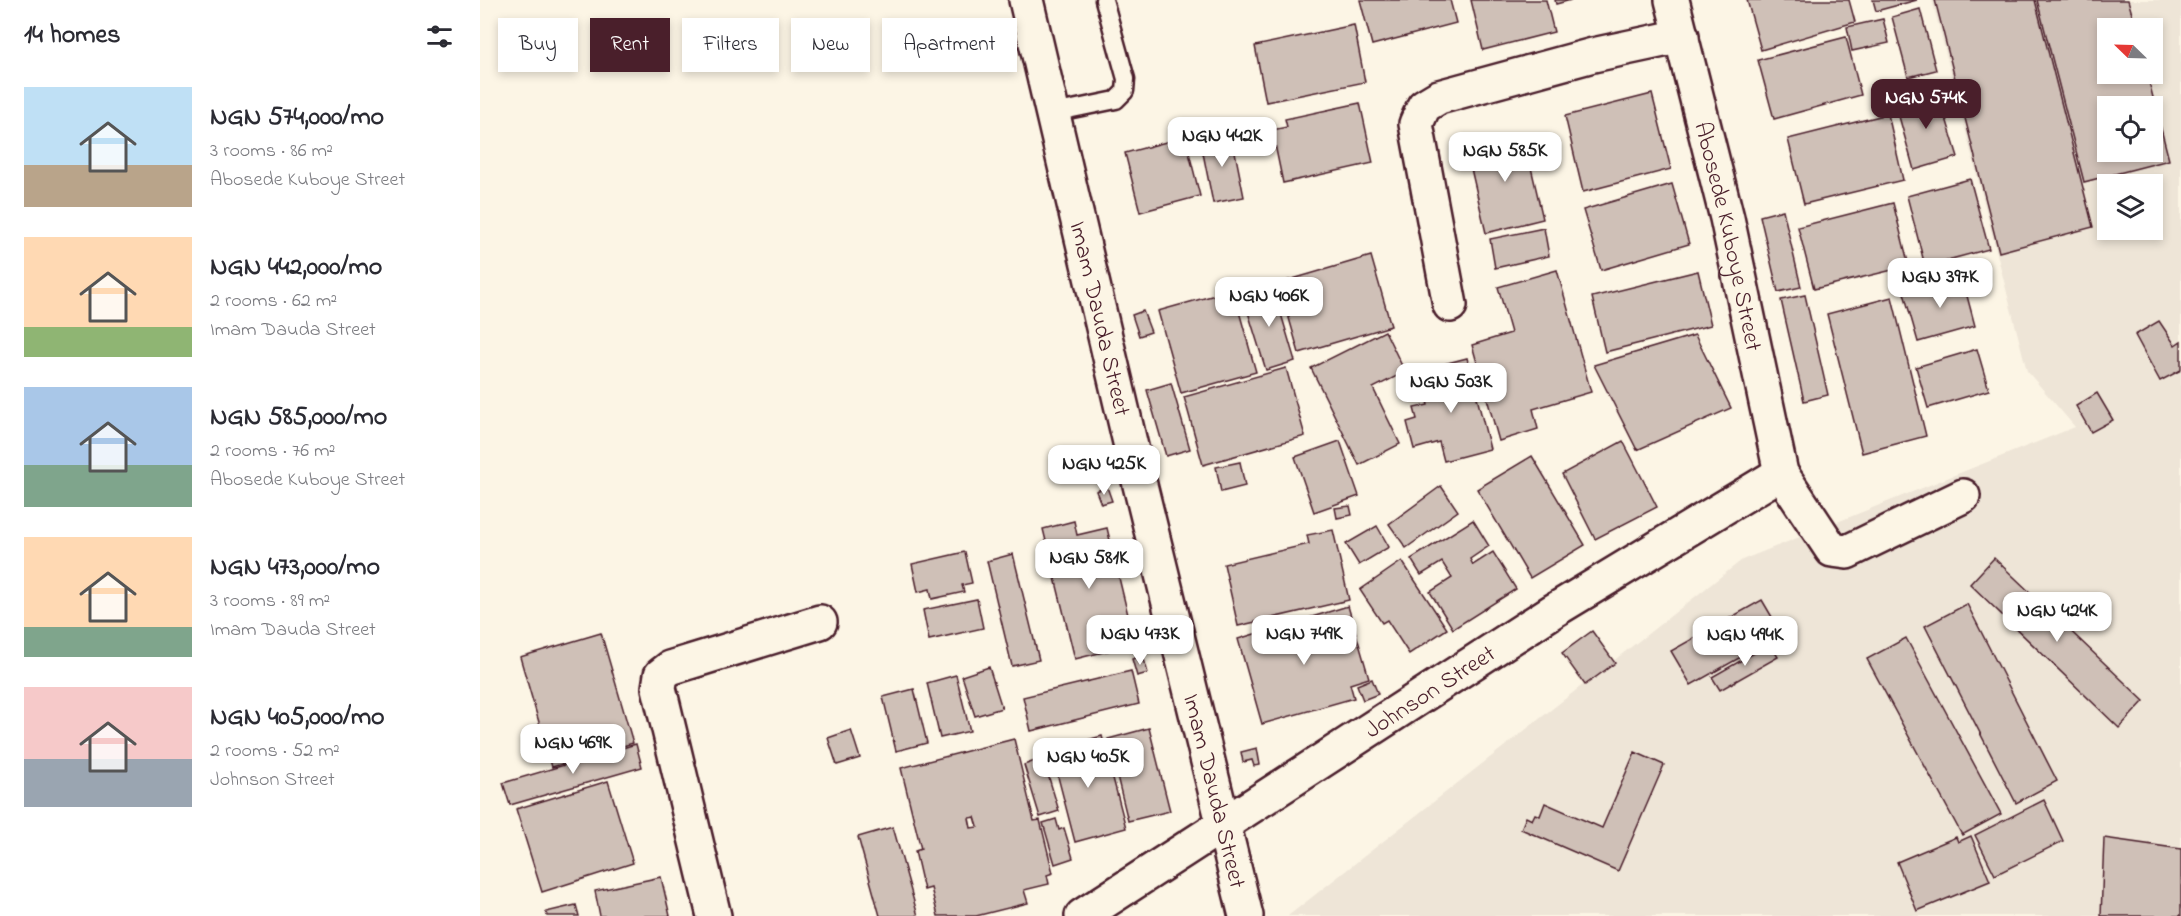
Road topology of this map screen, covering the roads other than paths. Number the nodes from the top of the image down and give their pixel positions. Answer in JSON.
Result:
{"nodes":[{"id":1,"x":1026,"y":0,"type":"edge"},
{"id":2,"x":1104,"y":0,"type":"edge"},
{"id":3,"x":1672,"y":0,"type":"edge"},
{"id":4,"x":1682,"y":36,"type":"junction"},
{"id":5,"x":1053,"y":112,"type":"junction"},
{"id":6,"x":1450,"y":305,"type":"dead end"},
{"id":7,"x":1781,"y":473,"type":"junction"},
{"id":8,"x":1963,"y":496,"type":"dead end"},
{"id":9,"x":820,"y":622,"type":"dead end"},
{"id":10,"x":1225,"y":824,"type":"junction"},
{"id":11,"x":714,"y":916,"type":"edge"},
{"id":12,"x":1082,"y":916,"type":"edge"},
{"id":13,"x":1246,"y":916,"type":"edge"}],
"edges":[{"from":1,"to":5,"type":"street","name":"Imam Dauda Street"},
{"from":2,"to":5,"type":"lane"},
{"from":3,"to":4,"type":"street","name":"Abosede Kuboye Street"},
{"from":4,"to":6,"type":"street"},
{"from":4,"to":7,"type":"street","name":"Abosede Kuboye Street"},
{"from":5,"to":10,"type":"street","name":"Imam Dauda Street"},
{"from":7,"to":8,"type":"street"},
{"from":7,"to":10,"type":"street","name":"Johnson Street"},
{"from":9,"to":11,"type":"street"},
{"from":10,"to":12,"type":"street","name":"Johnson Street"},
{"from":10,"to":13,"type":"street","name":"Imam Dauda Street"}]}
